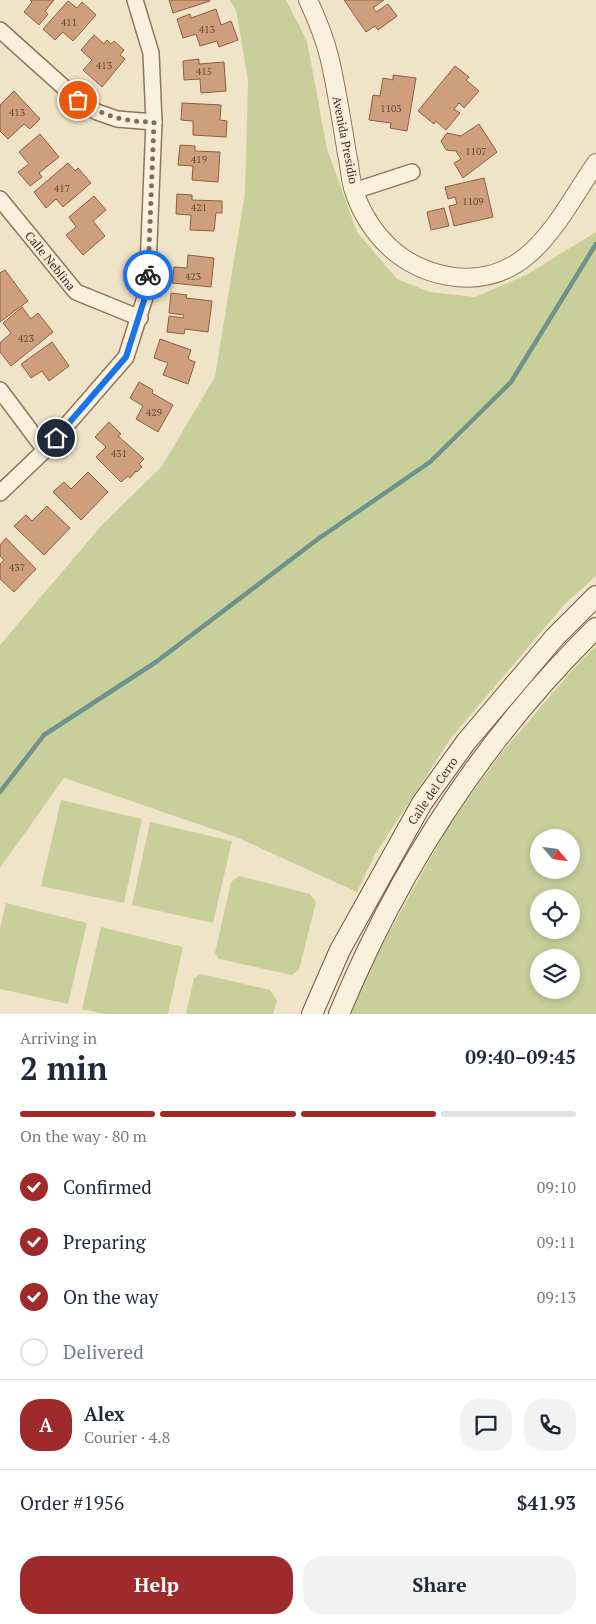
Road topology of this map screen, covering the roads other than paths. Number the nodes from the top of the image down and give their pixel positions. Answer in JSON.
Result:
{"nodes":[{"id":1,"x":135,"y":0,"type":"edge"},
{"id":2,"x":308,"y":0,"type":"edge"},
{"id":3,"x":0,"y":30,"type":"edge"},
{"id":4,"x":154,"y":122,"type":"junction"},
{"id":5,"x":596,"y":163,"type":"edge"},
{"id":6,"x":412,"y":172,"type":"dead end"},
{"id":7,"x":354,"y":191,"type":"junction"},
{"id":8,"x":0,"y":198,"type":"edge"},
{"id":9,"x":140,"y":318,"type":"junction"},
{"id":10,"x":0,"y":390,"type":"edge"},
{"id":11,"x":45,"y":450,"type":"junction"},
{"id":12,"x":0,"y":493,"type":"edge"},
{"id":13,"x":596,"y":596,"type":"edge"},
{"id":14,"x":596,"y":628,"type":"edge"},
{"id":15,"x":312,"y":1014,"type":"edge"},
{"id":16,"x":339,"y":1014,"type":"edge"}],
"edges":[{"from":1,"to":4,"type":"street"},
{"from":2,"to":7,"type":"street","name":"Avenida Presidio"},
{"from":3,"to":4,"type":"street"},
{"from":4,"to":9,"type":"street"},
{"from":5,"to":7,"type":"street","name":"Avenida Presidio"},
{"from":6,"to":7,"type":"street"},
{"from":8,"to":9,"type":"street","name":"Calle Neblina"},
{"from":9,"to":11,"type":"street"},
{"from":10,"to":11,"type":"street"},
{"from":11,"to":12,"type":"street"},
{"from":13,"to":15,"type":"main road","name":"Calle del Cerro"},
{"from":14,"to":16,"type":"main road","name":"Calle del Cerro"}]}
